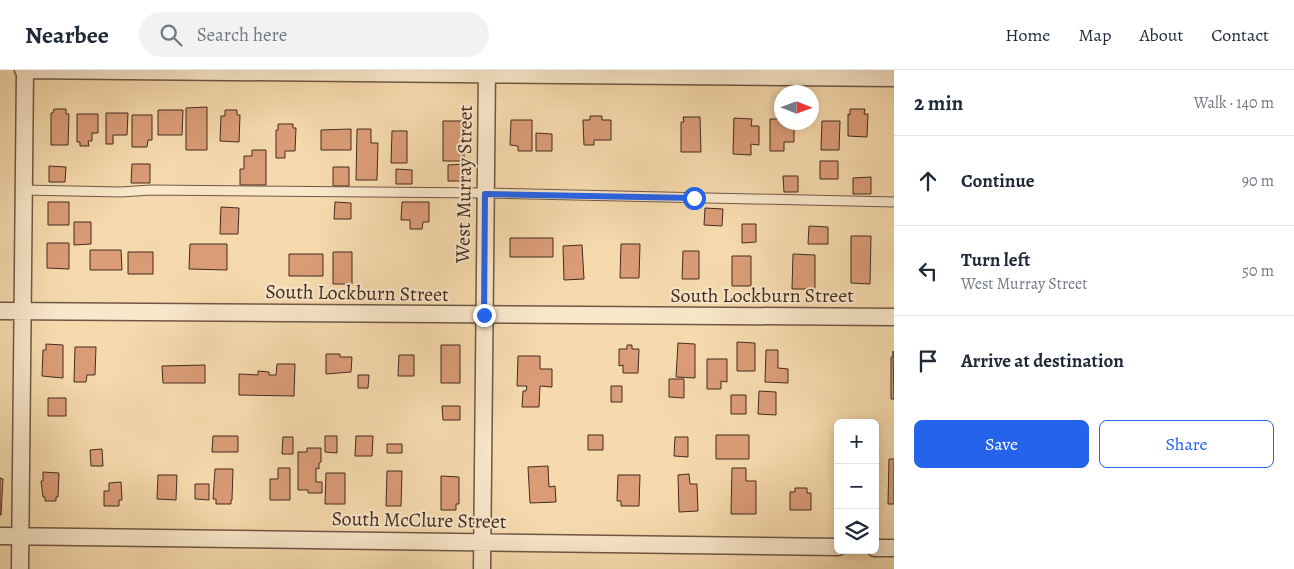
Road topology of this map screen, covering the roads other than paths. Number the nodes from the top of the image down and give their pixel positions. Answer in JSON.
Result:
{"nodes":[{"id":1,"x":24,"y":70,"type":"edge"},
{"id":2,"x":487,"y":72,"type":"edge"},
{"id":3,"x":894,"y":78,"type":"edge"},
{"id":4,"x":24,"y":190,"type":"junction"},
{"id":5,"x":485,"y":194,"type":"junction"},
{"id":6,"x":894,"y":202,"type":"edge"},
{"id":7,"x":0,"y":311,"type":"edge"},
{"id":8,"x":22,"y":311,"type":"junction"},
{"id":9,"x":484,"y":315,"type":"junction"},
{"id":10,"x":894,"y":317,"type":"edge"},
{"id":11,"x":0,"y":536,"type":"edge"},
{"id":12,"x":20,"y":536,"type":"junction"},
{"id":13,"x":482,"y":542,"type":"junction"},
{"id":14,"x":834,"y":547,"type":"edge"},
{"id":15,"x":879,"y":548,"type":"edge"},
{"id":16,"x":894,"y":548,"type":"edge"},
{"id":17,"x":20,"y":569,"type":"edge"},
{"id":18,"x":482,"y":569,"type":"edge"}],
"edges":[{"from":1,"to":2,"type":"street"},
{"from":1,"to":4,"type":"street"},
{"from":2,"to":3,"type":"street"},
{"from":2,"to":5,"type":"street","name":"West Murray Street"},
{"from":4,"to":5,"type":"lane"},
{"from":4,"to":8,"type":"street"},
{"from":5,"to":6,"type":"lane"},
{"from":5,"to":9,"type":"street","name":"West Murray Street"},
{"from":7,"to":8,"type":"street","name":"South Lockburn Street"},
{"from":8,"to":9,"type":"street","name":"South Lockburn Street"},
{"from":8,"to":12,"type":"street"},
{"from":9,"to":10,"type":"street","name":"South Lockburn Street"},
{"from":9,"to":13,"type":"street","name":"West Murray Street"},
{"from":11,"to":12,"type":"street","name":"South McClure Street"},
{"from":12,"to":13,"type":"street","name":"South McClure Street"},
{"from":12,"to":17,"type":"street"},
{"from":13,"to":14,"type":"street","name":"South McClure Street"},
{"from":13,"to":18,"type":"street","name":"West Murray Street"},
{"from":15,"to":16,"type":"street"}]}
